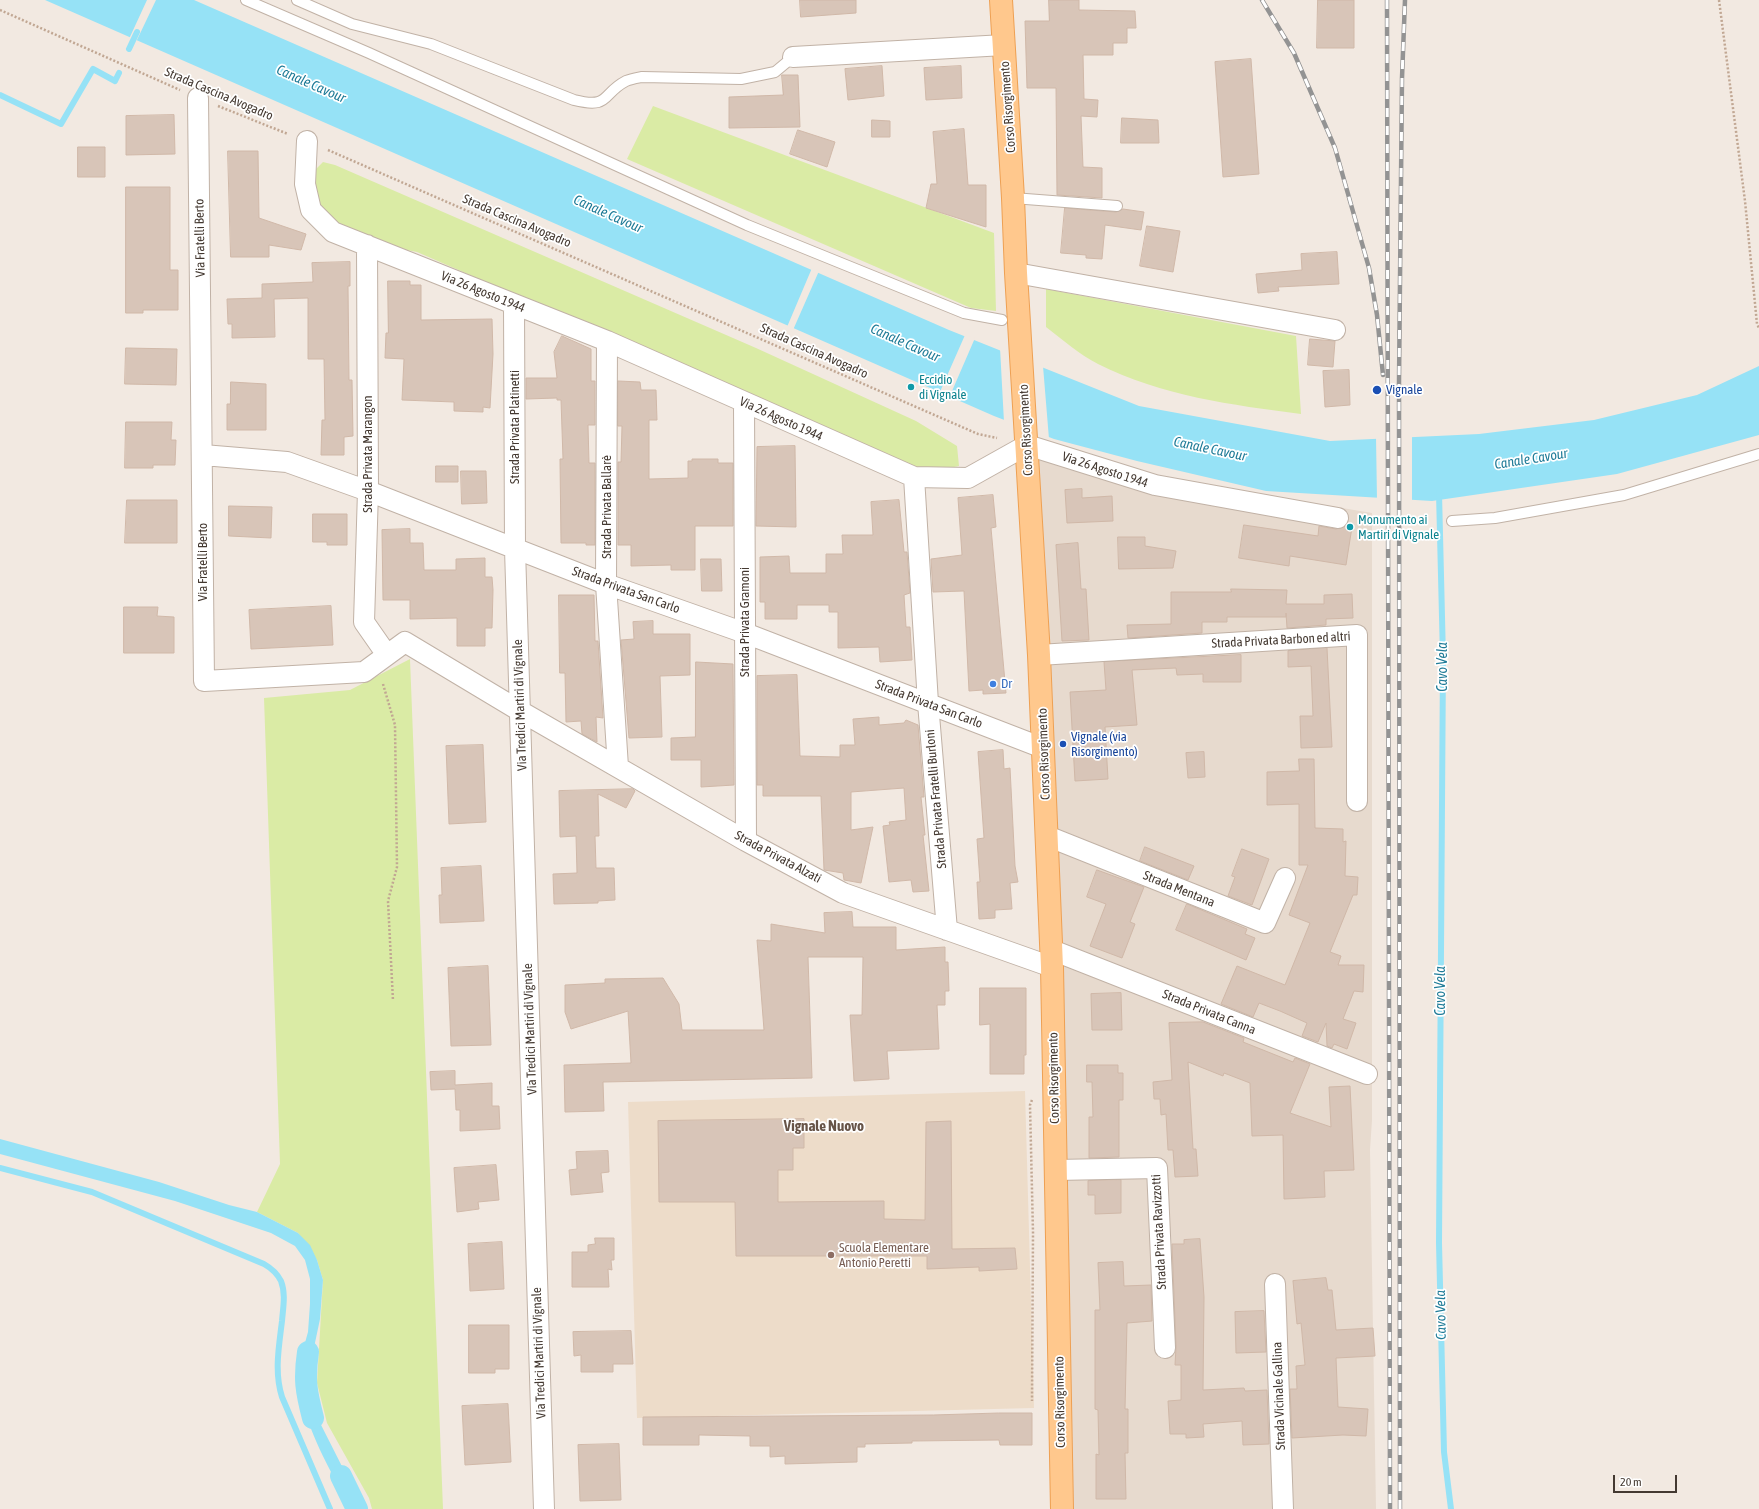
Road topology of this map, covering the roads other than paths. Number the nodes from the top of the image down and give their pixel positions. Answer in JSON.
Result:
{"nodes":[{"id":1,"x":246,"y":0,"type":"edge"},
{"id":2,"x":297,"y":0,"type":"edge"},
{"id":3,"x":1001,"y":0,"type":"edge"},
{"id":4,"x":1004,"y":45,"type":"junction"},
{"id":5,"x":793,"y":57,"type":"joint"},
{"id":6,"x":198,"y":98,"type":"road end"},
{"id":7,"x":307,"y":142,"type":"road end"},
{"id":8,"x":1013,"y":198,"type":"junction"},
{"id":9,"x":1117,"y":206,"type":"dead end"},
{"id":10,"x":367,"y":245,"type":"junction"},
{"id":11,"x":1016,"y":273,"type":"junction"},
{"id":12,"x":514,"y":304,"type":"junction"},
{"id":13,"x":1002,"y":320,"type":"dead end"},
{"id":14,"x":1335,"y":330,"type":"dead end"},
{"id":15,"x":607,"y":342,"type":"junction"},
{"id":16,"x":744,"y":403,"type":"junction"},
{"id":17,"x":1027,"y":440,"type":"junction"},
{"id":18,"x":1759,"y":454,"type":"edge"},
{"id":19,"x":203,"y":455,"type":"junction"},
{"id":20,"x":914,"y":477,"type":"junction"},
{"id":21,"x":368,"y":491,"type":"junction"},
{"id":22,"x":1338,"y":518,"type":"dead end"},
{"id":23,"x":1452,"y":521,"type":"dead end"},
{"id":24,"x":515,"y":549,"type":"junction"},
{"id":25,"x":606,"y":584,"type":"junction"},
{"id":26,"x":745,"y":633,"type":"junction"},
{"id":27,"x":387,"y":655,"type":"junction"},
{"id":28,"x":1040,"y":655,"type":"junction"},
{"id":29,"x":928,"y":703,"type":"junction"},
{"id":30,"x":520,"y":711,"type":"junction"},
{"id":31,"x":1044,"y":748,"type":"junction"},
{"id":32,"x":618,"y":767,"type":"junction"},
{"id":33,"x":1357,"y":801,"type":"dead end"},
{"id":34,"x":1047,"y":836,"type":"junction"},
{"id":35,"x":746,"y":841,"type":"junction"},
{"id":36,"x":1285,"y":878,"type":"dead end"},
{"id":37,"x":947,"y":930,"type":"junction"},
{"id":38,"x":1052,"y":958,"type":"junction"},
{"id":39,"x":1367,"y":1074,"type":"dead end"},
{"id":40,"x":1056,"y":1170,"type":"junction"},
{"id":41,"x":1276,"y":1284,"type":"dead end"},
{"id":42,"x":1165,"y":1348,"type":"dead end"},
{"id":43,"x":544,"y":1509,"type":"edge"},
{"id":44,"x":1062,"y":1509,"type":"edge"},
{"id":45,"x":1283,"y":1509,"type":"edge"}],
"edges":[{"from":1,"to":13,"type":"lane"},
{"from":2,"to":5,"type":"lane"},
{"from":3,"to":4,"type":"main road","name":"Corso Risorgimento"},
{"from":4,"to":5,"type":"street"},
{"from":4,"to":8,"type":"main road","name":"Corso Risorgimento"},
{"from":6,"to":19,"type":"street","name":"Via Fratelli Berto"},
{"from":7,"to":10,"type":"street","name":"Via 26 Agosto 1944"},
{"from":8,"to":9,"type":"lane"},
{"from":8,"to":11,"type":"main road","name":"Corso Risorgimento"},
{"from":10,"to":12,"type":"street","name":"Via 26 Agosto 1944"},
{"from":10,"to":21,"type":"street","name":"Strada Privata Marangon"},
{"from":11,"to":14,"type":"street"},
{"from":11,"to":17,"type":"main road","name":"Corso Risorgimento"},
{"from":12,"to":15,"type":"street","name":"Via 26 Agosto 1944"},
{"from":12,"to":24,"type":"street","name":"Strada Privata Platinetti"},
{"from":15,"to":16,"type":"street","name":"Via 26 Agosto 1944"},
{"from":15,"to":25,"type":"street","name":"Strada Privata Ballarè"},
{"from":16,"to":20,"type":"street","name":"Via 26 Agosto 1944"},
{"from":16,"to":26,"type":"street","name":"Strada Privata Gramoni"},
{"from":17,"to":20,"type":"street","name":"Via 26 Agosto 1944"},
{"from":17,"to":22,"type":"street","name":"Via 26 Agosto 1944"},
{"from":17,"to":28,"type":"main road","name":"Corso Risorgimento"},
{"from":18,"to":23,"type":"lane"},
{"from":19,"to":21,"type":"street","name":"Strada Privata San Carlo"},
{"from":19,"to":27,"type":"street","name":"Via Fratelli Berto"},
{"from":20,"to":29,"type":"street","name":"Strada Privata Fratelli Burloni"},
{"from":21,"to":24,"type":"street","name":"Strada Privata San Carlo"},
{"from":21,"to":27,"type":"street","name":"Strada Privata Marangon"},
{"from":24,"to":25,"type":"street","name":"Strada Privata San Carlo"},
{"from":24,"to":30,"type":"street","name":"Via Tredici Martiri di Vignale"},
{"from":25,"to":26,"type":"street","name":"Strada Privata San Carlo"},
{"from":25,"to":32,"type":"street","name":"Strada Privata Ballarè"},
{"from":26,"to":29,"type":"street","name":"Strada Privata San Carlo"},
{"from":26,"to":35,"type":"street","name":"Strada Privata Gramoni"},
{"from":27,"to":30,"type":"street"},
{"from":28,"to":31,"type":"main road","name":"Corso Risorgimento"},
{"from":28,"to":33,"type":"street","name":"Strada Privata Barbon ed altri"},
{"from":29,"to":31,"type":"street","name":"Strada Privata San Carlo"},
{"from":29,"to":37,"type":"street","name":"Strada Privata Fratelli Burloni"},
{"from":30,"to":32,"type":"street","name":"Strada Privata Alzati"},
{"from":30,"to":43,"type":"street","name":"Via Tredici Martiri di Vignale"},
{"from":31,"to":34,"type":"main road","name":"Corso Risorgimento"},
{"from":32,"to":35,"type":"street","name":"Strada Privata Alzati"},
{"from":34,"to":36,"type":"street","name":"Strada Mentana"},
{"from":34,"to":38,"type":"main road","name":"Corso Risorgimento"},
{"from":35,"to":37,"type":"street","name":"Strada Privata Alzati"},
{"from":37,"to":38,"type":"street","name":"Strada Privata Alzati"},
{"from":38,"to":39,"type":"street","name":"Strada Privata Canna"},
{"from":38,"to":40,"type":"main road","name":"Corso Risorgimento"},
{"from":40,"to":42,"type":"street","name":"Strada Privata Ravizzotti"},
{"from":40,"to":44,"type":"main road","name":"Corso Risorgimento"},
{"from":41,"to":45,"type":"street","name":"Strada Vicinale Gallina"}]}
